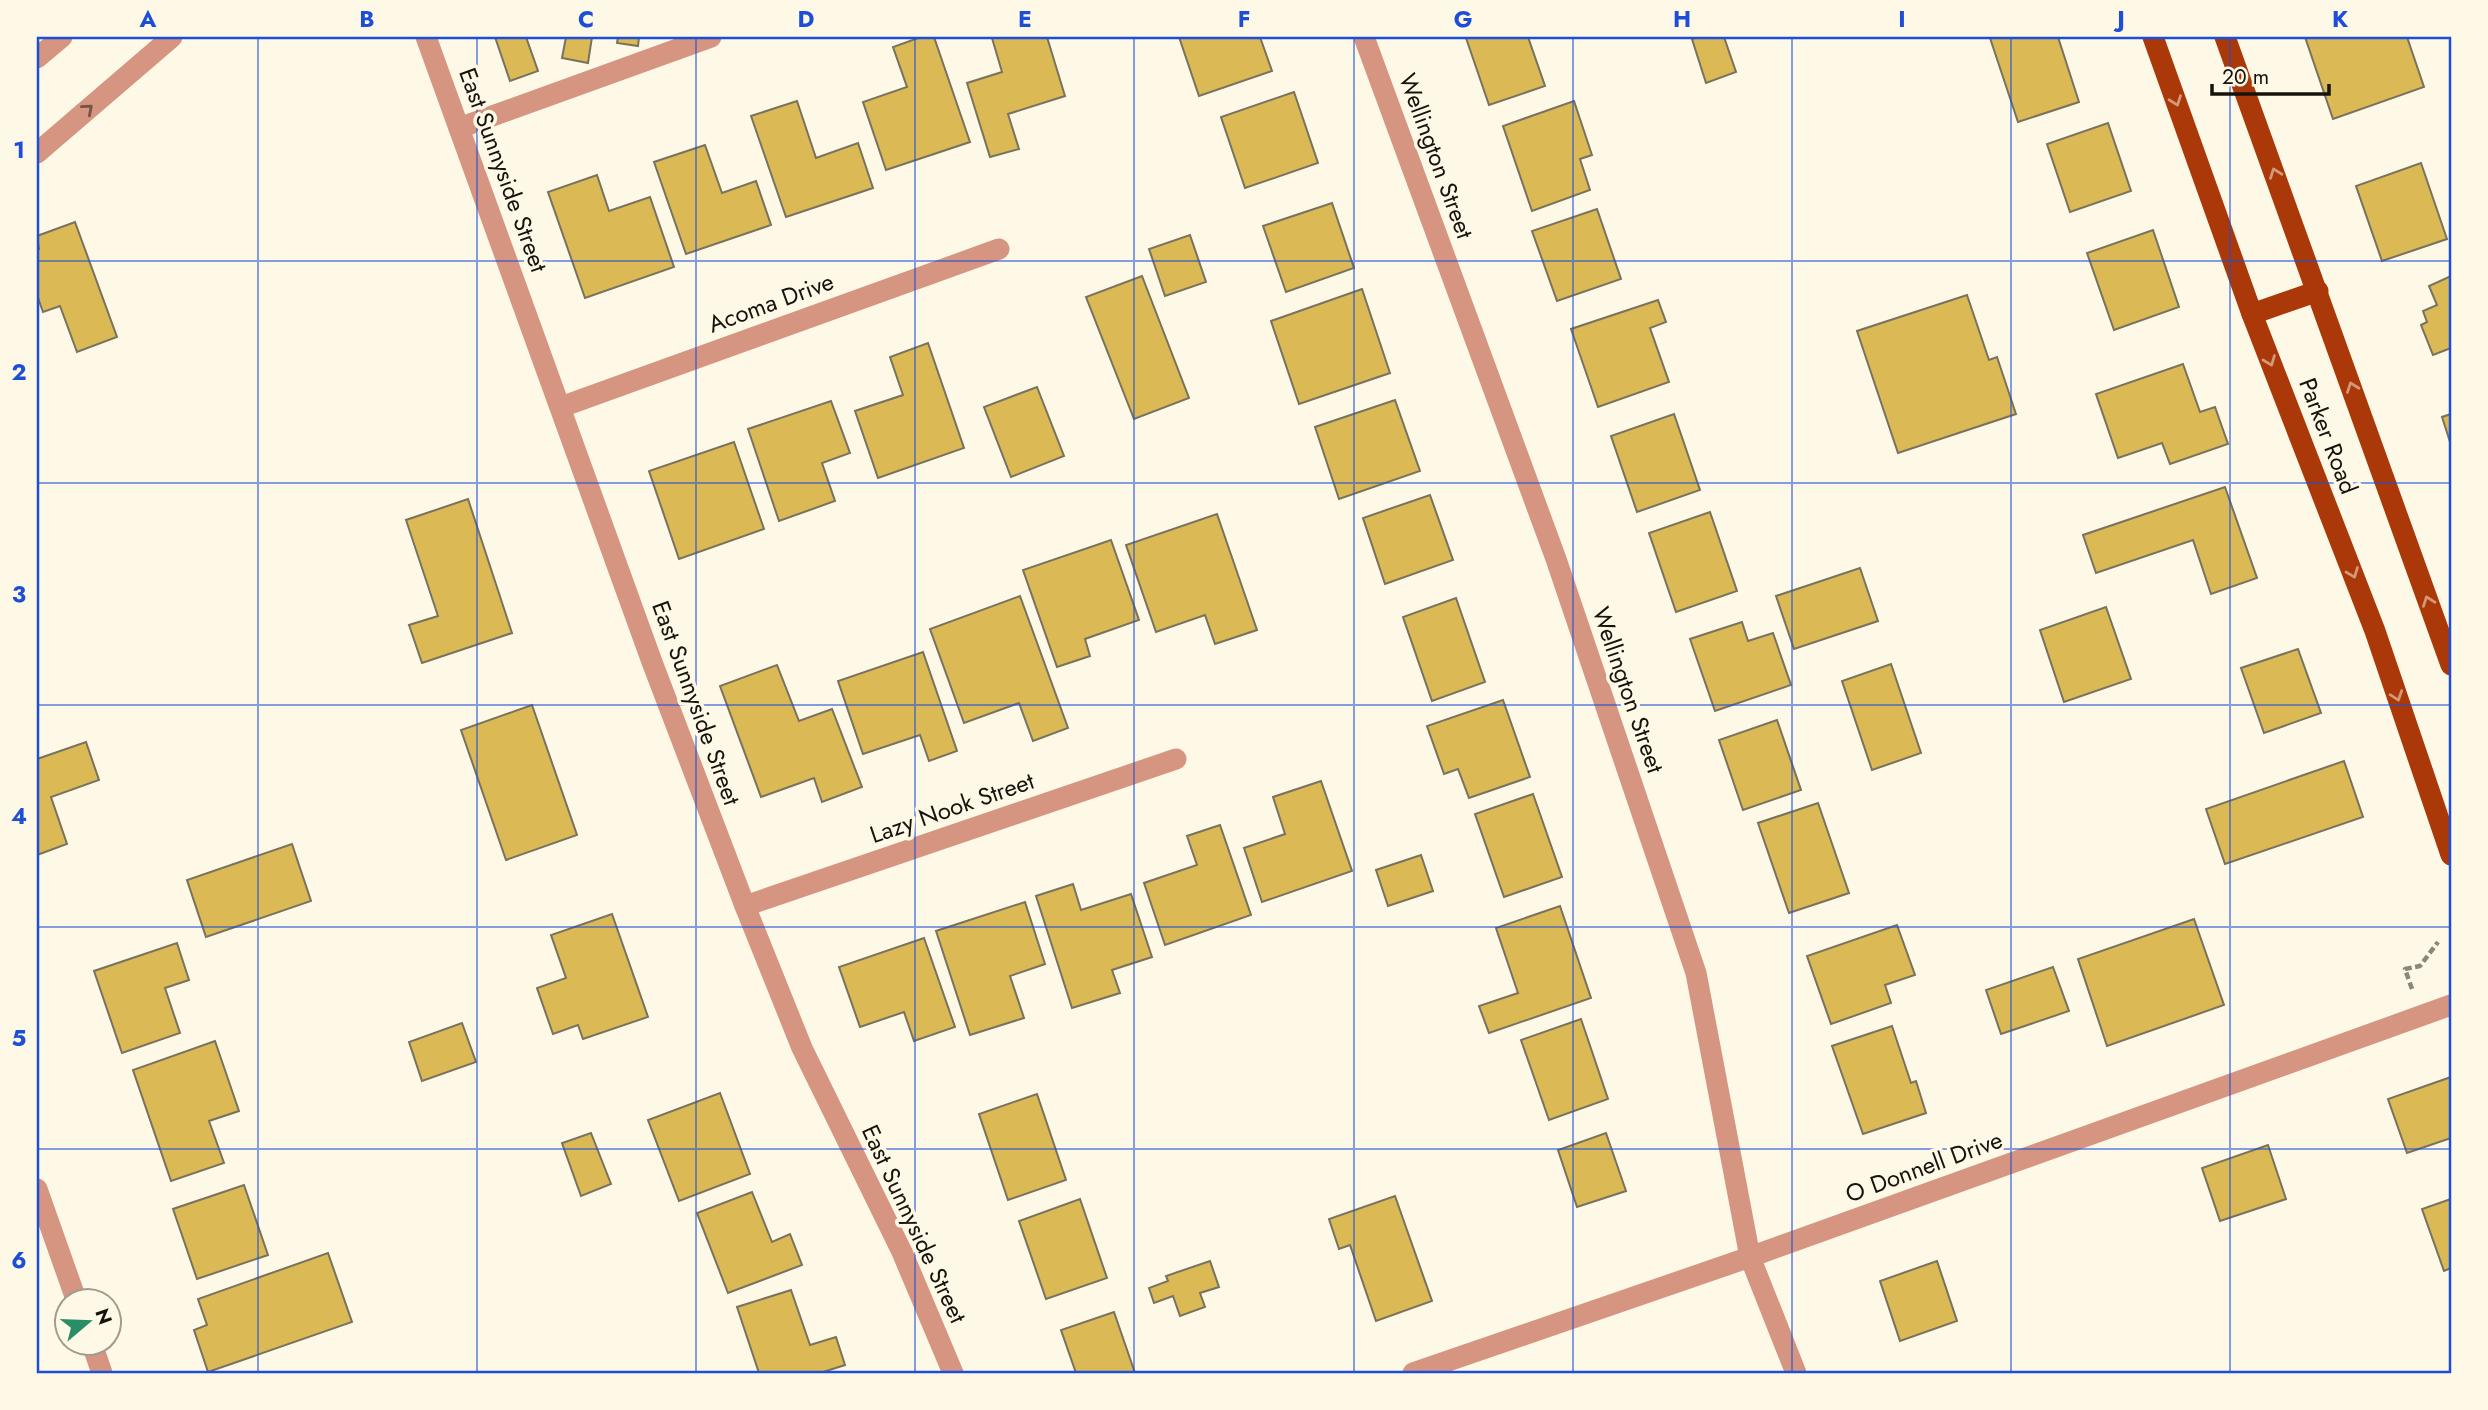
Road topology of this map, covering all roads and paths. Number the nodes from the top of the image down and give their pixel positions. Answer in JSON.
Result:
{"nodes":[{"id":1,"x":62,"y":37,"type":"edge"},
{"id":2,"x":172,"y":37,"type":"edge"},
{"id":3,"x":426,"y":37,"type":"edge"},
{"id":4,"x":711,"y":37,"type":"edge"},
{"id":5,"x":1364,"y":37,"type":"edge"},
{"id":6,"x":2153,"y":37,"type":"edge"},
{"id":7,"x":2225,"y":37,"type":"edge"},
{"id":8,"x":37,"y":58,"type":"edge"},
{"id":9,"x":459,"y":128,"type":"junction"},
{"id":10,"x":37,"y":153,"type":"edge"},
{"id":11,"x":999,"y":249,"type":"dead end"},
{"id":12,"x":2318,"y":291,"type":"junction"},
{"id":13,"x":2252,"y":314,"type":"junction"},
{"id":14,"x":561,"y":407,"type":"junction"},
{"id":15,"x":2451,"y":665,"type":"edge"},
{"id":16,"x":1176,"y":759,"type":"dead end"},
{"id":17,"x":2451,"y":855,"type":"edge"},
{"id":18,"x":745,"y":906,"type":"junction"},
{"id":19,"x":2438,"y":942,"type":"dead end"},
{"id":20,"x":2451,"y":1005,"type":"edge"},
{"id":21,"x":2422,"y":1016,"type":"junction"},
{"id":22,"x":37,"y":1189,"type":"edge"},
{"id":23,"x":1751,"y":1257,"type":"junction"},
{"id":24,"x":72,"y":1288,"type":"edge"},
{"id":25,"x":953,"y":1373,"type":"edge"},
{"id":26,"x":1413,"y":1373,"type":"edge"},
{"id":27,"x":1796,"y":1373,"type":"edge"}],
"edges":[{"from":1,"to":8,"type":"street"},
{"from":10,"to":2,"type":"street","one_way":true},
{"from":3,"to":9,"type":"street","name":"East Sunnyside Street"},
{"from":4,"to":9,"type":"street"},
{"from":5,"to":23,"type":"street","name":"Wellington Street"},
{"from":6,"to":13,"type":"main road","name":"Parker Road","one_way":true},
{"from":12,"to":7,"type":"main road","name":"Parker Road","one_way":true},
{"from":9,"to":14,"type":"street","name":"East Sunnyside Street"},
{"from":11,"to":14,"type":"street","name":"Acoma Drive"},
{"from":12,"to":13,"type":"main road"},
{"from":15,"to":12,"type":"main road","name":"Parker Road","one_way":true},
{"from":13,"to":17,"type":"main road","name":"Parker Road","one_way":true},
{"from":14,"to":18,"type":"street","name":"East Sunnyside Street"},
{"from":16,"to":18,"type":"street","name":"Lazy Nook Street"},
{"from":18,"to":25,"type":"street","name":"East Sunnyside Street"},
{"from":19,"to":21,"type":"path"},
{"from":20,"to":21,"type":"street","name":"O Donnell Drive"},
{"from":21,"to":23,"type":"street","name":"O Donnell Drive"},
{"from":22,"to":24,"type":"street"},
{"from":23,"to":26,"type":"street","name":"O Donnell Drive"},
{"from":23,"to":27,"type":"street","name":"Wellington Street"}]}
